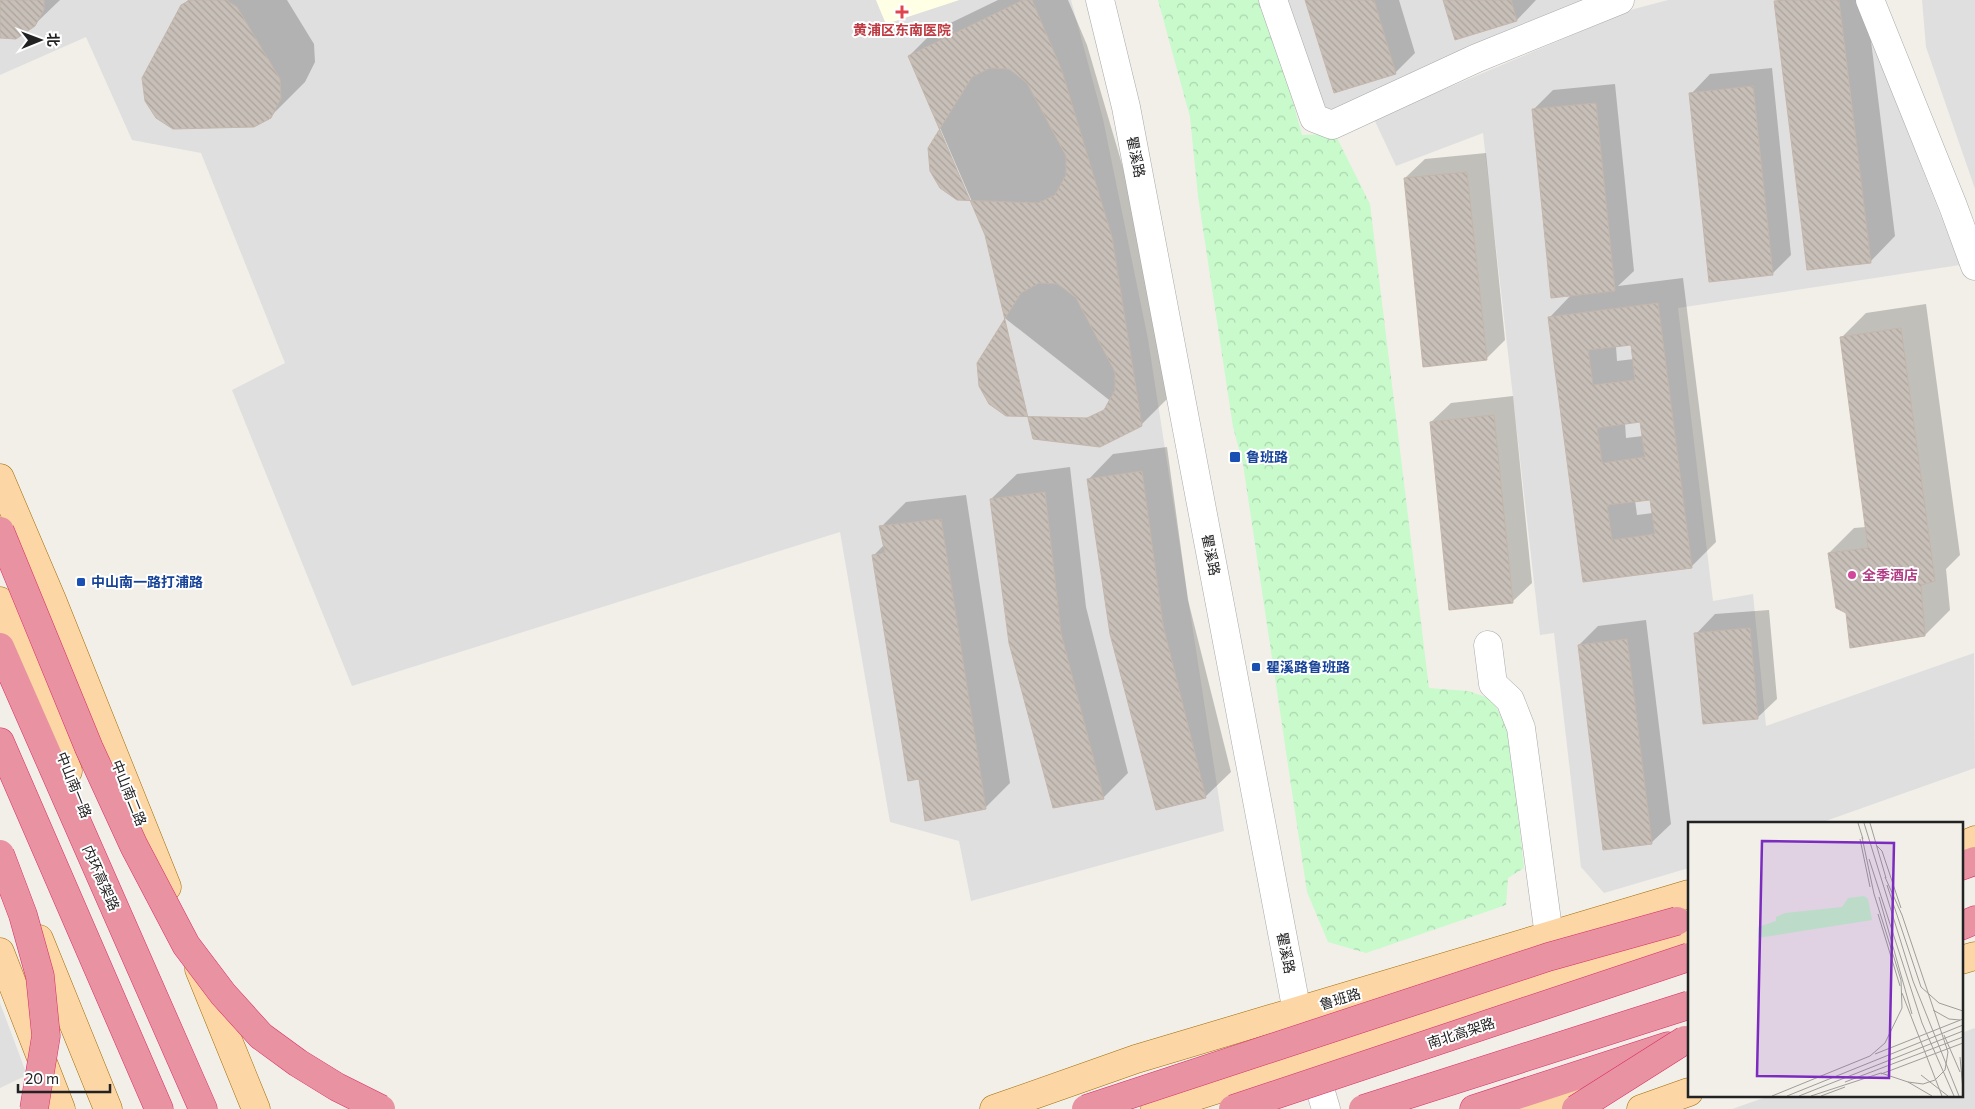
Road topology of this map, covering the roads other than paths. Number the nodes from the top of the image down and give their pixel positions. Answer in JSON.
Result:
{"nodes":[{"id":1,"x":1100,"y":0,"type":"edge"},
{"id":2,"x":1273,"y":0,"type":"edge"},
{"id":3,"x":1620,"y":0,"type":"edge"},
{"id":4,"x":1870,"y":0,"type":"edge"},
{"id":5,"x":1975,"y":266,"type":"edge"},
{"id":6,"x":0,"y":478,"type":"edge"},
{"id":7,"x":0,"y":531,"type":"edge"},
{"id":8,"x":0,"y":601,"type":"edge"},
{"id":9,"x":1488,"y":645,"type":"dead end"},
{"id":10,"x":0,"y":647,"type":"edge"},
{"id":11,"x":0,"y":742,"type":"edge"},
{"id":12,"x":1975,"y":832,"type":"edge"},
{"id":13,"x":1962,"y":833,"type":"edge"},
{"id":14,"x":1975,"y":840,"type":"edge"},
{"id":15,"x":0,"y":843,"type":"edge"},
{"id":16,"x":1962,"y":846,"type":"edge"},
{"id":17,"x":0,"y":854,"type":"edge"},
{"id":18,"x":1975,"y":854,"type":"edge"},
{"id":19,"x":1962,"y":857,"type":"edge"},
{"id":20,"x":1975,"y":861,"type":"edge"},
{"id":21,"x":1962,"y":866,"type":"edge"},
{"id":22,"x":1688,"y":894,"type":"edge"},
{"id":23,"x":1975,"y":914,"type":"edge"},
{"id":24,"x":1688,"y":918,"type":"edge"},
{"id":25,"x":1962,"y":918,"type":"edge"},
{"id":26,"x":1975,"y":920,"type":"edge"},
{"id":27,"x":1962,"y":926,"type":"edge"},
{"id":28,"x":1549,"y":936,"type":"junction"},
{"id":29,"x":1688,"y":940,"type":"edge"},
{"id":30,"x":0,"y":952,"type":"edge"},
{"id":31,"x":1975,"y":956,"type":"edge"},
{"id":32,"x":1688,"y":957,"type":"edge"},
{"id":33,"x":1962,"y":960,"type":"edge"},
{"id":34,"x":1688,"y":1005,"type":"edge"},
{"id":35,"x":1298,"y":1012,"type":"junction"},
{"id":36,"x":1688,"y":1042,"type":"edge"},
{"id":37,"x":1311,"y":1058,"type":"junction"},
{"id":38,"x":337,"y":1087,"type":"junction"},
{"id":39,"x":1688,"y":1092,"type":"edge"},
{"id":40,"x":105,"y":1105,"type":"edge"},
{"id":41,"x":203,"y":1106,"type":"edge"},
{"id":42,"x":34,"y":1109,"type":"edge"},
{"id":43,"x":61,"y":1109,"type":"edge"},
{"id":44,"x":159,"y":1109,"type":"edge"},
{"id":45,"x":256,"y":1109,"type":"edge"},
{"id":46,"x":362,"y":1109,"type":"edge"},
{"id":47,"x":381,"y":1109,"type":"edge"},
{"id":48,"x":994,"y":1109,"type":"edge"},
{"id":49,"x":1086,"y":1109,"type":"edge"},
{"id":50,"x":1155,"y":1109,"type":"edge"},
{"id":51,"x":1232,"y":1109,"type":"edge"},
{"id":52,"x":1326,"y":1109,"type":"edge"},
{"id":53,"x":1363,"y":1109,"type":"edge"},
{"id":54,"x":1474,"y":1109,"type":"edge"},
{"id":55,"x":1524,"y":1109,"type":"edge"},
{"id":56,"x":1576,"y":1109,"type":"edge"},
{"id":57,"x":1641,"y":1109,"type":"edge"}],
"edges":[{"from":1,"to":35,"type":"street","name":"瞿溪路"},
{"from":2,"to":3,"type":"street"},
{"from":4,"to":5,"type":"street"},
{"from":6,"to":45,"type":"main road","name":"中山南二路"},
{"from":7,"to":38,"type":"highway","bridge":true},
{"from":8,"to":41,"type":"main road","name":"中山南一路"},
{"from":9,"to":28,"type":"street"},
{"from":10,"to":41,"type":"highway","name":"内环高架路"},
{"from":11,"to":44,"type":"highway"},
{"from":12,"to":13,"type":"main road"},
{"from":14,"to":16,"type":"main road"},
{"from":15,"to":40,"type":"main road"},
{"from":17,"to":42,"type":"highway","bridge":true},
{"from":18,"to":19,"type":"highway"},
{"from":20,"to":21,"type":"highway"},
{"from":22,"to":28,"type":"main road","name":"鲁班路"},
{"from":23,"to":25,"type":"highway"},
{"from":24,"to":49,"type":"highway","bridge":true},
{"from":26,"to":27,"type":"highway"},
{"from":28,"to":35,"type":"main road","name":"鲁班路"},
{"from":29,"to":37,"type":"main road"},
{"from":30,"to":43,"type":"main road"},
{"from":31,"to":33,"type":"main road"},
{"from":32,"to":51,"type":"highway","name":"南北高架路","bridge":true},
{"from":34,"to":53,"type":"highway","bridge":true},
{"from":35,"to":37,"type":"street","name":"瞿溪路"},
{"from":35,"to":48,"type":"main road","name":"鲁班路"},
{"from":36,"to":54,"type":"highway","bridge":true},
{"from":36,"to":55,"type":"main road"},
{"from":36,"to":56,"type":"highway","bridge":true},
{"from":37,"to":50,"type":"main road"},
{"from":37,"to":52,"type":"street","name":"瞿溪路"},
{"from":38,"to":46,"type":"highway","bridge":true},
{"from":38,"to":47,"type":"highway","bridge":true},
{"from":39,"to":57,"type":"main road"}]}
